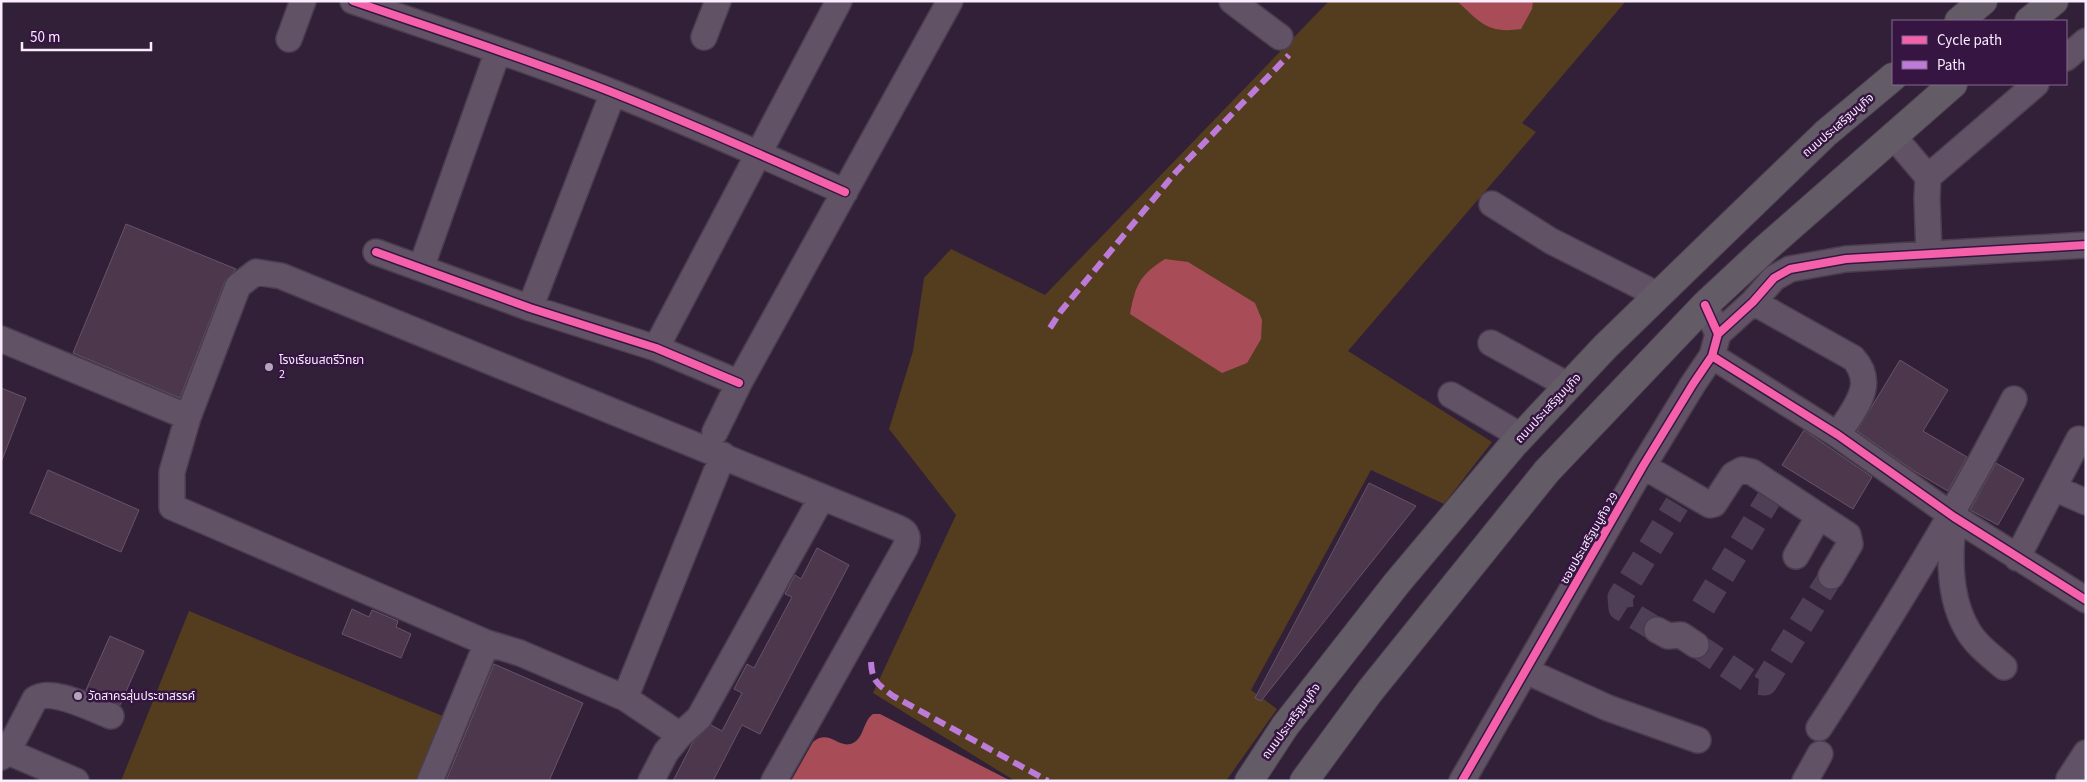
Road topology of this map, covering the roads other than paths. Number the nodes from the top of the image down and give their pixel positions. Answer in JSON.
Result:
{"nodes":[{"id":1,"x":303,"y":1,"type":"edge"},
{"id":2,"x":353,"y":1,"type":"edge"},
{"id":3,"x":718,"y":1,"type":"edge"},
{"id":4,"x":839,"y":1,"type":"edge"},
{"id":5,"x":950,"y":1,"type":"edge"},
{"id":6,"x":1232,"y":1,"type":"edge"},
{"id":7,"x":1983,"y":1,"type":"edge"},
{"id":8,"x":2054,"y":1,"type":"edge"},
{"id":9,"x":1960,"y":20,"type":"edge"},
{"id":10,"x":2030,"y":20,"type":"edge"},
{"id":11,"x":1280,"y":37,"type":"dead end"},
{"id":12,"x":704,"y":38,"type":"dead end"},
{"id":13,"x":289,"y":39,"type":"dead end"},
{"id":14,"x":2086,"y":42,"type":"edge"},
{"id":15,"x":498,"y":51,"type":"junction"},
{"id":16,"x":2067,"y":57,"type":"edge"},
{"id":17,"x":1892,"y":78,"type":"edge"},
{"id":18,"x":1952,"y":85,"type":"edge"},
{"id":19,"x":2035,"y":85,"type":"edge"},
{"id":20,"x":613,"y":93,"type":"junction"},
{"id":21,"x":1893,"y":136,"type":"junction"},
{"id":22,"x":760,"y":154,"type":"junction"},
{"id":23,"x":1928,"y":177,"type":"junction"},
{"id":24,"x":845,"y":192,"type":"junction"},
{"id":25,"x":1492,"y":204,"type":"dead end"},
{"id":26,"x":2086,"y":245,"type":"edge"},
{"id":27,"x":376,"y":252,"type":"dead end"},
{"id":28,"x":1929,"y":254,"type":"junction"},
{"id":29,"x":421,"y":268,"type":"junction"},
{"id":30,"x":1658,"y":295,"type":"junction"},
{"id":31,"x":1753,"y":302,"type":"junction"},
{"id":32,"x":1705,"y":305,"type":"junction"},
{"id":33,"x":530,"y":308,"type":"junction"},
{"id":34,"x":1,"y":339,"type":"edge"},
{"id":35,"x":1491,"y":343,"type":"dead end"},
{"id":36,"x":1715,"y":345,"type":"junction"},
{"id":37,"x":656,"y":348,"type":"junction"},
{"id":38,"x":739,"y":382,"type":"junction"},
{"id":39,"x":1569,"y":386,"type":"junction"},
{"id":40,"x":1451,"y":395,"type":"dead end"},
{"id":41,"x":2014,"y":398,"type":"dead end"},
{"id":42,"x":188,"y":417,"type":"junction"},
{"id":43,"x":715,"y":432,"type":"dead end"},
{"id":44,"x":1838,"y":435,"type":"junction"},
{"id":45,"x":1521,"y":436,"type":"junction"},
{"id":46,"x":2079,"y":440,"type":"dead end"},
{"id":47,"x":723,"y":456,"type":"junction"},
{"id":48,"x":1643,"y":466,"type":"junction"},
{"id":49,"x":2054,"y":488,"type":"junction"},
{"id":50,"x":822,"y":497,"type":"junction"},
{"id":51,"x":2086,"y":502,"type":"edge"},
{"id":52,"x":1819,"y":516,"type":"junction"},
{"id":53,"x":1953,"y":516,"type":"junction"},
{"id":54,"x":1796,"y":556,"type":"dead end"},
{"id":55,"x":2017,"y":558,"type":"junction"},
{"id":56,"x":1831,"y":576,"type":"tunnel mouth"},
{"id":57,"x":2086,"y":600,"type":"edge"},
{"id":58,"x":1657,"y":630,"type":"tunnel mouth"},
{"id":59,"x":487,"y":643,"type":"junction"},
{"id":60,"x":1696,"y":645,"type":"tunnel mouth"},
{"id":61,"x":2004,"y":667,"type":"dead end"},
{"id":62,"x":1526,"y":670,"type":"junction"},
{"id":63,"x":625,"y":698,"type":"junction"},
{"id":64,"x":111,"y":716,"type":"dead end"},
{"id":65,"x":1819,"y":728,"type":"dead end"},
{"id":66,"x":680,"y":735,"type":"junction"},
{"id":67,"x":1698,"y":740,"type":"dead end"},
{"id":68,"x":2086,"y":753,"type":"edge"},
{"id":69,"x":3,"y":754,"type":"edge"},
{"id":70,"x":1820,"y":754,"type":"dead end"},
{"id":71,"x":2069,"y":779,"type":"dead end"},
{"id":72,"x":76,"y":781,"type":"edge"},
{"id":73,"x":430,"y":781,"type":"edge"},
{"id":74,"x":650,"y":781,"type":"edge"},
{"id":75,"x":774,"y":781,"type":"edge"},
{"id":76,"x":1249,"y":781,"type":"edge"},
{"id":77,"x":1304,"y":781,"type":"edge"},
{"id":78,"x":1462,"y":781,"type":"edge"},
{"id":79,"x":1804,"y":781,"type":"edge"}],
"edges":[{"from":1,"to":13,"type":"street"},
{"from":2,"to":15,"type":"street"},
{"from":3,"to":12,"type":"street"},
{"from":4,"to":22,"type":"street"},
{"from":5,"to":24,"type":"street"},
{"from":6,"to":11,"type":"street"},
{"from":7,"to":9,"type":"main road"},
{"from":8,"to":10,"type":"main road"},
{"from":14,"to":16,"type":"street"},
{"from":15,"to":20,"type":"street"},
{"from":15,"to":29,"type":"street"},
{"from":17,"to":30,"type":"main road","name":"ถนนประเสริฐมนูกิจ"},
{"from":18,"to":21,"type":"main road"},
{"from":19,"to":23,"type":"street"},
{"from":20,"to":22,"type":"street"},
{"from":20,"to":33,"type":"street"},
{"from":21,"to":23,"type":"street"},
{"from":21,"to":32,"type":"main road"},
{"from":22,"to":24,"type":"street"},
{"from":22,"to":37,"type":"street"},
{"from":23,"to":28,"type":"street"},
{"from":24,"to":38,"type":"street"},
{"from":25,"to":30,"type":"street"},
{"from":26,"to":28,"type":"street","name":"ซอยประเสริฐมนูกิจ 29"},
{"from":27,"to":29,"type":"street"},
{"from":28,"to":31,"type":"street","name":"ซอยประเสริฐมนูกิจ 29"},
{"from":29,"to":33,"type":"street"},
{"from":30,"to":39,"type":"main road","name":"ถนนประเสริฐมนูกิจ"},
{"from":31,"to":36,"type":"street","name":"ซอยประเสริฐมนูกิจ 29"},
{"from":31,"to":44,"type":"street"},
{"from":32,"to":36,"type":"street"},
{"from":32,"to":77,"type":"main road"},
{"from":33,"to":37,"type":"street"},
{"from":34,"to":42,"type":"street"},
{"from":35,"to":39,"type":"street"},
{"from":36,"to":44,"type":"street"},
{"from":36,"to":48,"type":"street","name":"ซอยประเสริฐมนูกิจ 29"},
{"from":37,"to":38,"type":"street"},
{"from":38,"to":43,"type":"street"},
{"from":39,"to":45,"type":"main road","name":"ถนนประเสริฐมนูกิจ"},
{"from":40,"to":45,"type":"street"},
{"from":41,"to":53,"type":"street"},
{"from":42,"to":47,"type":"street"},
{"from":42,"to":59,"type":"street"},
{"from":44,"to":53,"type":"street"},
{"from":45,"to":76,"type":"main road","name":"ถนนประเสริฐมนูกิจ"},
{"from":46,"to":49,"type":"street"},
{"from":47,"to":50,"type":"street"},
{"from":47,"to":63,"type":"street"},
{"from":48,"to":52,"type":"street"},
{"from":48,"to":62,"type":"street","name":"ซอยประเสริฐมนูกิจ 29"},
{"from":49,"to":51,"type":"street"},
{"from":49,"to":55,"type":"street"},
{"from":50,"to":66,"type":"street"},
{"from":50,"to":75,"type":"street"},
{"from":52,"to":54,"type":"street"},
{"from":52,"to":56,"type":"street"},
{"from":53,"to":55,"type":"street"},
{"from":53,"to":61,"type":"street"},
{"from":53,"to":65,"type":"street"},
{"from":55,"to":57,"type":"street"},
{"from":58,"to":60,"type":"street"},
{"from":59,"to":63,"type":"street"},
{"from":59,"to":73,"type":"street"},
{"from":62,"to":67,"type":"street"},
{"from":62,"to":78,"type":"street","name":"ซอยประเสริฐมนูกิจ 29"},
{"from":63,"to":66,"type":"street"},
{"from":64,"to":69,"type":"street"},
{"from":66,"to":74,"type":"street"},
{"from":68,"to":71,"type":"street"},
{"from":69,"to":72,"type":"street"},
{"from":70,"to":79,"type":"street"}]}
